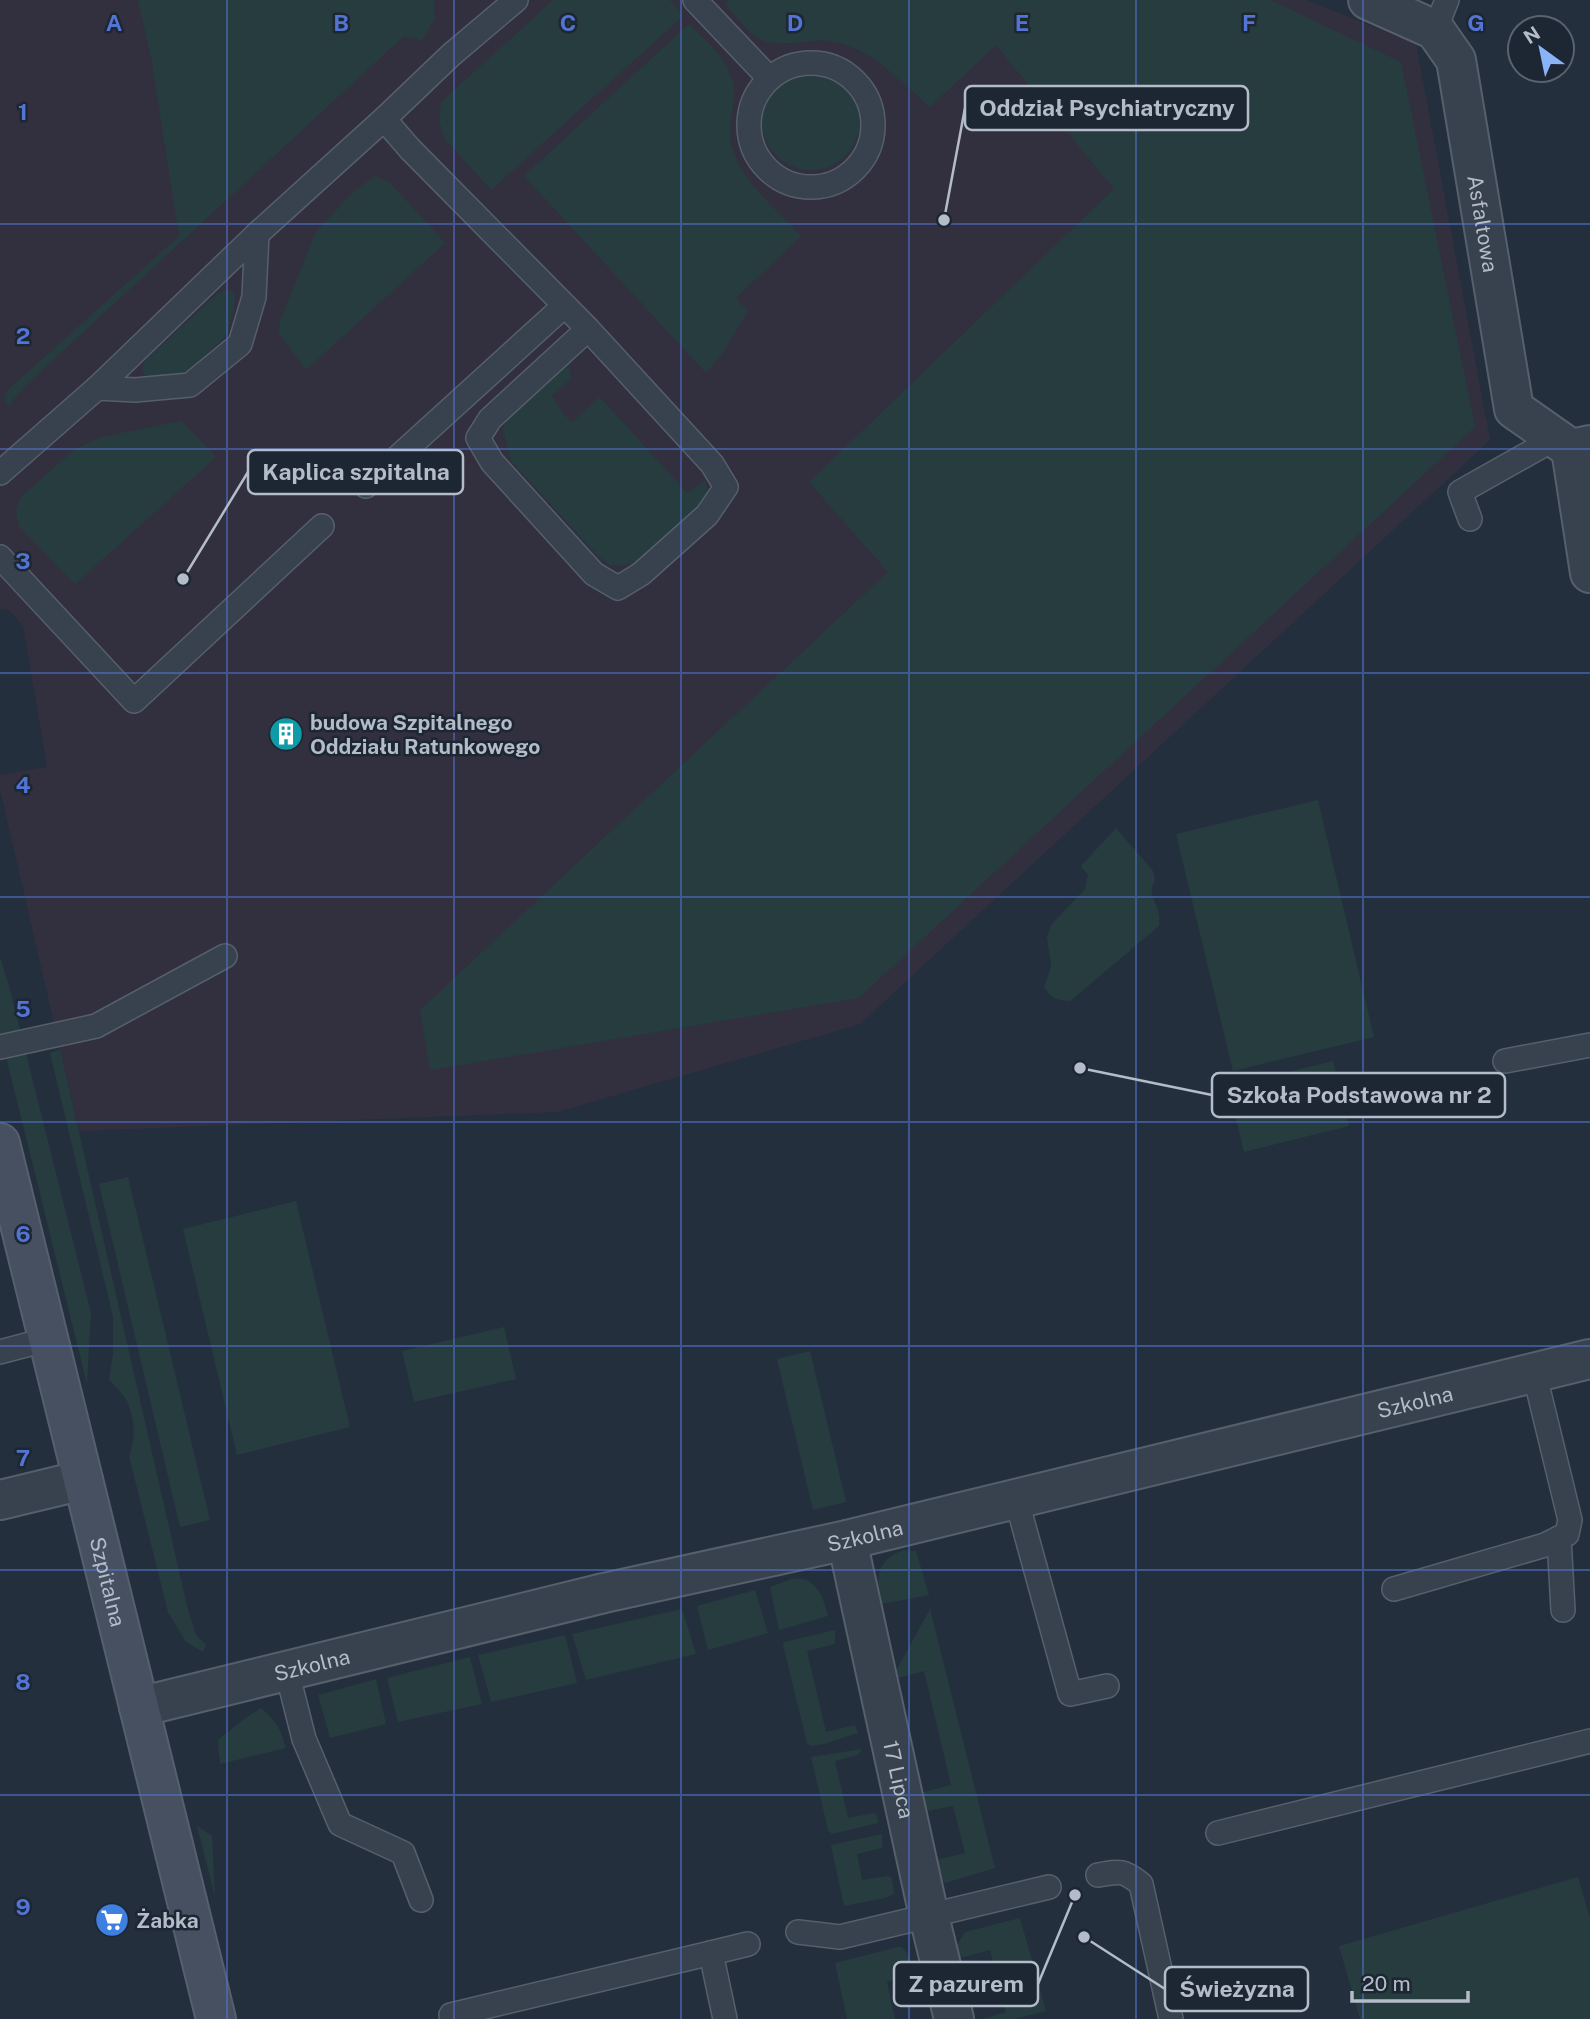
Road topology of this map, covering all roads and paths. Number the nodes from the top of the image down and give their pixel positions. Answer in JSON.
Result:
{"nodes":[{"id":1,"x":516,"y":0,"type":"edge"},
{"id":2,"x":695,"y":0,"type":"edge"},
{"id":3,"x":1368,"y":0,"type":"edge"},
{"id":4,"x":1441,"y":15,"type":"edge"},
{"id":5,"x":769,"y":78,"type":"junction"},
{"id":6,"x":384,"y":118,"type":"junction"},
{"id":7,"x":257,"y":234,"type":"junction"},
{"id":8,"x":564,"y":306,"type":"junction"},
{"id":9,"x":588,"y":329,"type":"junction"},
{"id":10,"x":97,"y":388,"type":"junction"},
{"id":11,"x":1572,"y":444,"type":"edge"},
{"id":12,"x":0,"y":473,"type":"edge"},
{"id":13,"x":366,"y":486,"type":"dead end"},
{"id":14,"x":1470,"y":519,"type":"dead end"},
{"id":15,"x":322,"y":526,"type":"dead end"},
{"id":16,"x":0,"y":557,"type":"edge"},
{"id":17,"x":1590,"y":573,"type":"edge"},
{"id":18,"x":225,"y":956,"type":"dead end"},
{"id":19,"x":1590,"y":1045,"type":"edge"},
{"id":20,"x":0,"y":1047,"type":"edge"},
{"id":21,"x":1505,"y":1061,"type":"dead end"},
{"id":22,"x":0,"y":1143,"type":"edge"},
{"id":23,"x":6,"y":1196,"type":"edge"},
{"id":24,"x":49,"y":1339,"type":"junction"},
{"id":25,"x":0,"y":1352,"type":"edge"},
{"id":26,"x":1590,"y":1359,"type":"edge"},
{"id":27,"x":1534,"y":1372,"type":"junction"},
{"id":28,"x":83,"y":1480,"type":"junction"},
{"id":29,"x":1016,"y":1498,"type":"junction"},
{"id":30,"x":0,"y":1500,"type":"edge"},
{"id":31,"x":1559,"y":1538,"type":"junction"},
{"id":32,"x":846,"y":1540,"type":"junction"},
{"id":33,"x":1394,"y":1589,"type":"dead end"},
{"id":34,"x":1563,"y":1611,"type":"dead end"},
{"id":35,"x":287,"y":1672,"type":"junction"},
{"id":36,"x":1107,"y":1685,"type":"dead end"},
{"id":37,"x":139,"y":1707,"type":"junction"},
{"id":38,"x":1590,"y":1741,"type":"edge"},
{"id":39,"x":1218,"y":1833,"type":"dead end"},
{"id":40,"x":1098,"y":1875,"type":"dead end"},
{"id":41,"x":1049,"y":1887,"type":"dead end"},
{"id":42,"x":421,"y":1900,"type":"dead end"},
{"id":43,"x":929,"y":1916,"type":"junction"},
{"id":44,"x":798,"y":1932,"type":"dead end"},
{"id":45,"x":748,"y":1944,"type":"dead end"},
{"id":46,"x":711,"y":1954,"type":"junction"},
{"id":47,"x":451,"y":2015,"type":"dead end"},
{"id":48,"x":216,"y":2019,"type":"edge"},
{"id":49,"x":725,"y":2019,"type":"edge"},
{"id":50,"x":954,"y":2019,"type":"edge"},
{"id":51,"x":1171,"y":2019,"type":"edge"}],
"edges":[{"from":1,"to":6,"type":"lane"},
{"from":2,"to":5,"type":"lane"},
{"from":3,"to":4,"type":"street","name":"Asfaltowa"},
{"from":4,"to":11,"type":"street","name":"Asfaltowa"},
{"from":5,"to":5,"type":"lane"},
{"from":6,"to":7,"type":"lane"},
{"from":6,"to":8,"type":"lane"},
{"from":7,"to":10,"type":"lane"},
{"from":7,"to":10,"type":"lane"},
{"from":8,"to":9,"type":"lane"},
{"from":8,"to":13,"type":"lane"},
{"from":9,"to":9,"type":"lane"},
{"from":10,"to":12,"type":"lane"},
{"from":11,"to":14,"type":"lane"},
{"from":11,"to":17,"type":"street"},
{"from":15,"to":16,"type":"lane"},
{"from":18,"to":20,"type":"lane"},
{"from":19,"to":21,"type":"lane"},
{"from":22,"to":23,"type":"street","name":"Szpitalna"},
{"from":23,"to":24,"type":"street","name":"Szpitalna"},
{"from":24,"to":25,"type":"lane"},
{"from":24,"to":28,"type":"street","name":"Szpitalna"},
{"from":26,"to":27,"type":"street","name":"Szkolna"},
{"from":27,"to":29,"type":"street","name":"Szkolna"},
{"from":27,"to":31,"type":"lane"},
{"from":28,"to":30,"type":"street"},
{"from":28,"to":37,"type":"street","name":"Szpitalna"},
{"from":29,"to":32,"type":"street","name":"Szkolna"},
{"from":29,"to":36,"type":"lane"},
{"from":31,"to":33,"type":"lane"},
{"from":31,"to":34,"type":"lane"},
{"from":32,"to":35,"type":"street","name":"Szkolna"},
{"from":32,"to":43,"type":"street","name":"17 Lipca"},
{"from":35,"to":37,"type":"street","name":"Szkolna"},
{"from":35,"to":42,"type":"lane"},
{"from":37,"to":48,"type":"street","name":"Szpitalna"},
{"from":38,"to":39,"type":"lane"},
{"from":40,"to":51,"type":"lane"},
{"from":41,"to":43,"type":"lane"},
{"from":43,"to":44,"type":"lane"},
{"from":43,"to":50,"type":"street","name":"17 Lipca"},
{"from":45,"to":46,"type":"lane"},
{"from":46,"to":47,"type":"lane"},
{"from":46,"to":49,"type":"lane"}]}
